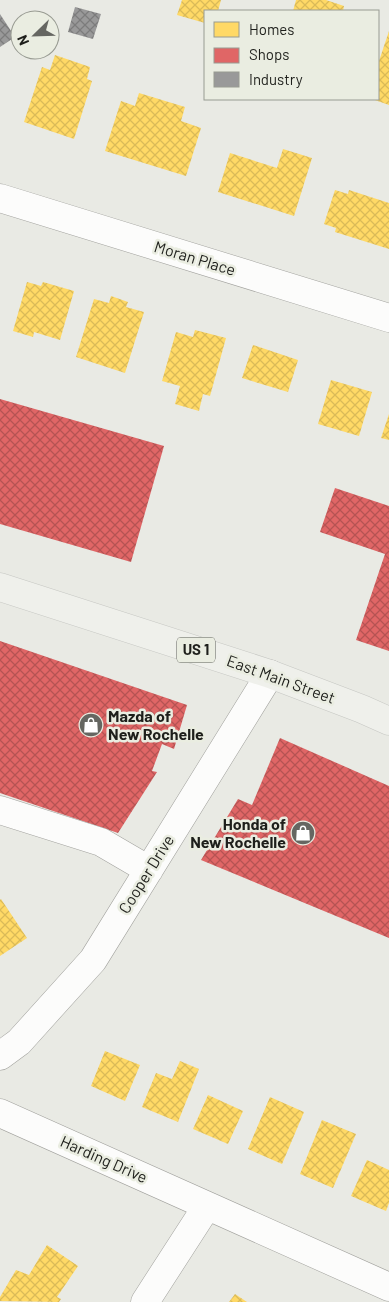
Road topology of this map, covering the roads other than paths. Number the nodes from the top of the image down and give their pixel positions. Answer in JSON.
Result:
{"nodes":[{"id":1,"x":0,"y":198,"type":"edge"},
{"id":2,"x":389,"y":318,"type":"edge"},
{"id":3,"x":0,"y":587,"type":"edge"},
{"id":4,"x":270,"y":674,"type":"junction"},
{"id":5,"x":389,"y":722,"type":"edge"},
{"id":6,"x":0,"y":810,"type":"edge"},
{"id":7,"x":149,"y":870,"type":"junction"},
{"id":8,"x":0,"y":1056,"type":"edge"},
{"id":9,"x":0,"y":1112,"type":"edge"},
{"id":10,"x":207,"y":1206,"type":"junction"},
{"id":11,"x":389,"y":1287,"type":"edge"},
{"id":12,"x":145,"y":1302,"type":"edge"}],
"edges":[{"from":1,"to":2,"type":"street","name":"Moran Place"},
{"from":3,"to":4,"type":"main road","name":"East Main Street","number":"US 1"},
{"from":4,"to":5,"type":"main road","name":"East Main Street","number":"US 1"},
{"from":4,"to":7,"type":"street","name":"Cooper Drive"},
{"from":6,"to":7,"type":"street"},
{"from":7,"to":8,"type":"street","name":"Cooper Drive"},
{"from":9,"to":10,"type":"street","name":"Harding Drive"},
{"from":10,"to":11,"type":"street","name":"Harding Drive"},
{"from":10,"to":12,"type":"street"}]}
